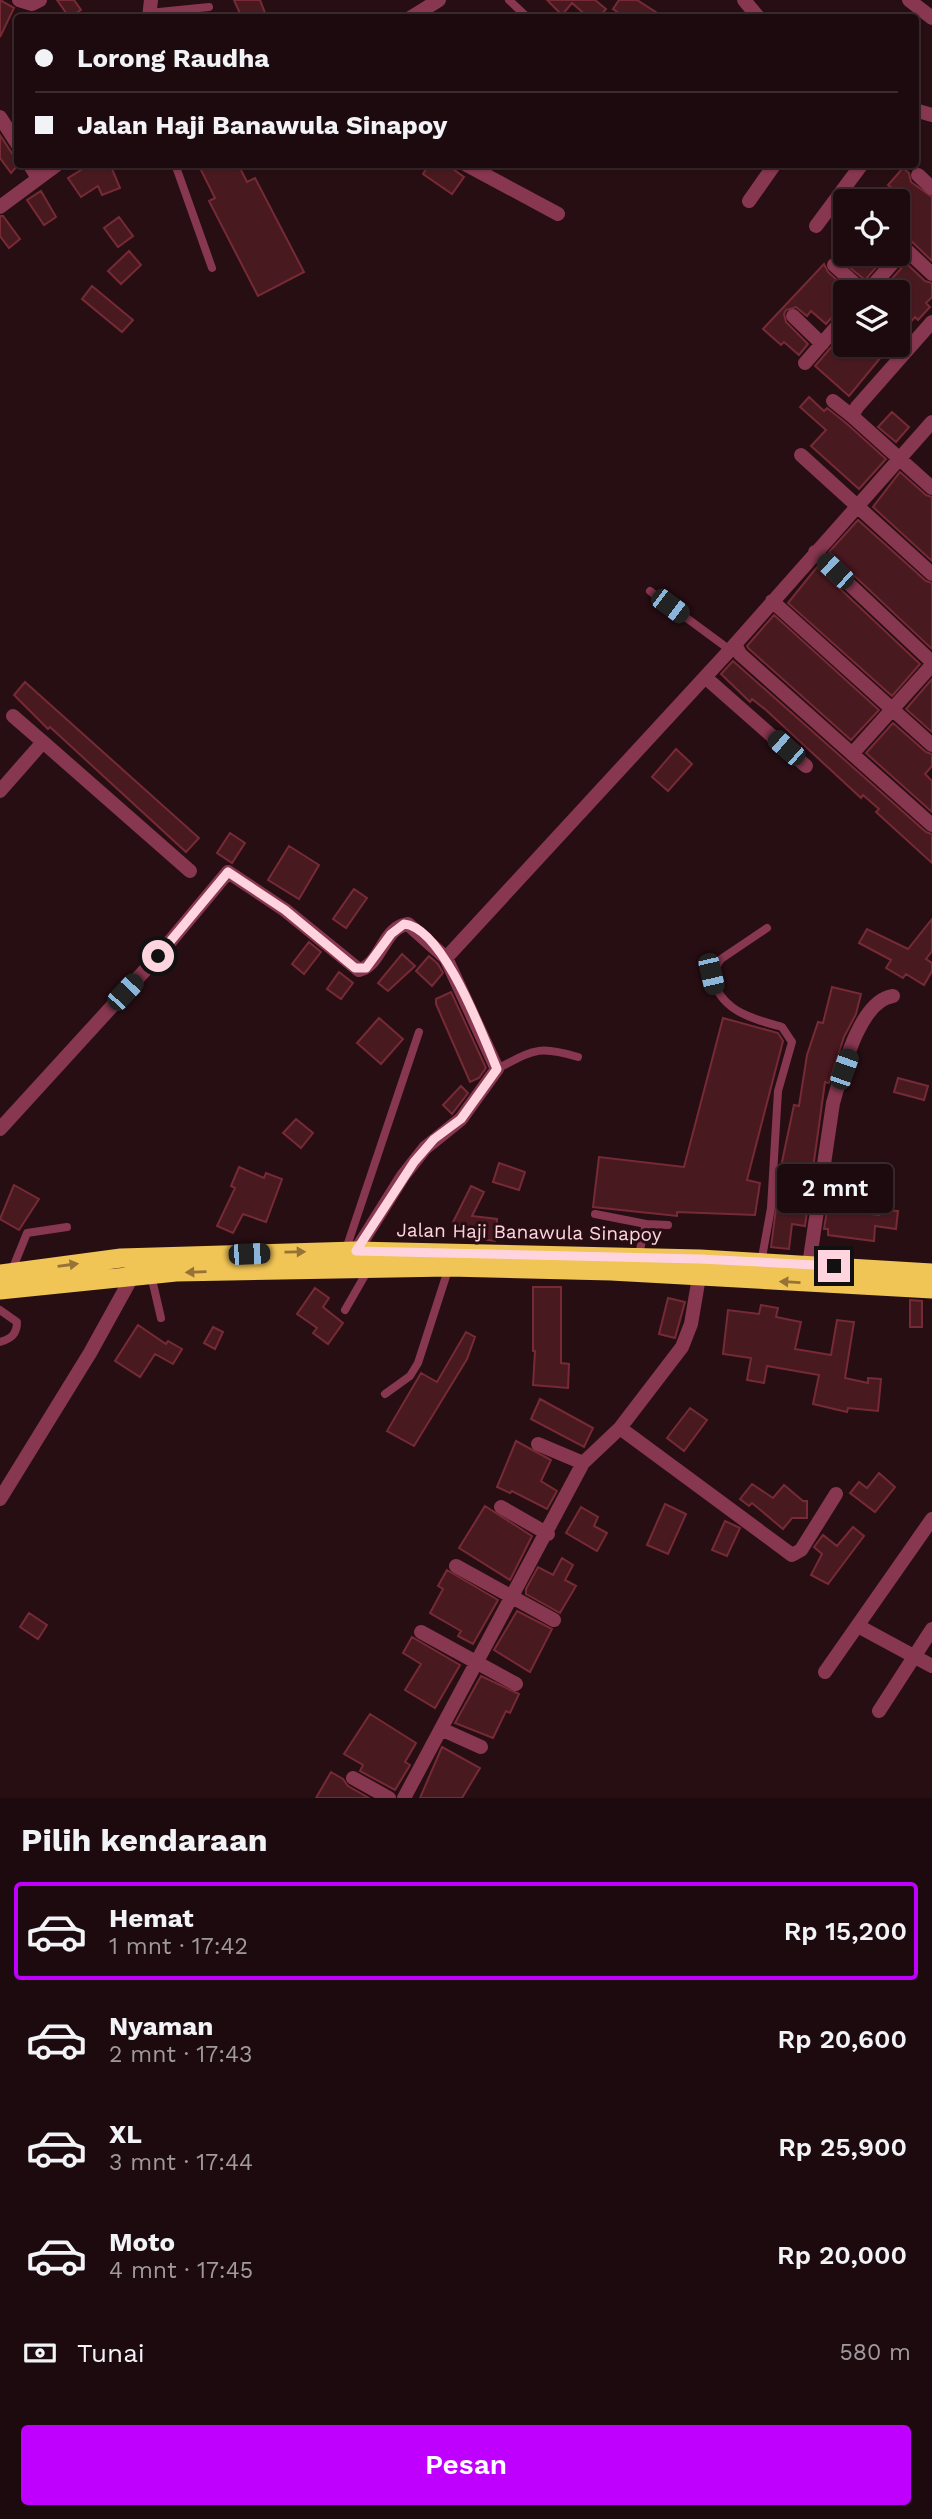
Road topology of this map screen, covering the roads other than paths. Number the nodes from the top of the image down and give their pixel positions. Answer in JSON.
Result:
{"nodes":[{"id":1,"x":19,"y":0,"type":"edge"},
{"id":2,"x":40,"y":0,"type":"edge"},
{"id":3,"x":439,"y":0,"type":"edge"},
{"id":4,"x":509,"y":0,"type":"edge"},
{"id":5,"x":744,"y":0,"type":"edge"},
{"id":6,"x":909,"y":0,"type":"edge"},
{"id":7,"x":209,"y":7,"type":"dead end"},
{"id":8,"x":150,"y":10,"type":"edge"},
{"id":9,"x":416,"y":14,"type":"edge"},
{"id":10,"x":523,"y":14,"type":"edge"},
{"id":11,"x":756,"y":14,"type":"edge"},
{"id":12,"x":932,"y":16,"type":"edge"},
{"id":13,"x":0,"y":117,"type":"edge"},
{"id":14,"x":14,"y":139,"type":"edge"},
{"id":15,"x":32,"y":168,"type":"edge"},
{"id":16,"x":52,"y":168,"type":"edge"},
{"id":17,"x":176,"y":168,"type":"edge"},
{"id":18,"x":473,"y":168,"type":"edge"},
{"id":19,"x":772,"y":168,"type":"edge"},
{"id":20,"x":859,"y":168,"type":"edge"},
{"id":21,"x":918,"y":175,"type":"dead end"},
{"id":22,"x":38,"y":177,"type":"junction"},
{"id":23,"x":932,"y":188,"type":"edge"},
{"id":24,"x":749,"y":201,"type":"dead end"},
{"id":25,"x":0,"y":207,"type":"edge"},
{"id":26,"x":558,"y":214,"type":"dead end"},
{"id":27,"x":816,"y":226,"type":"dead end"},
{"id":28,"x":910,"y":253,"type":"edge"},
{"id":29,"x":835,"y":266,"type":"edge"},
{"id":30,"x":885,"y":266,"type":"edge"},
{"id":31,"x":212,"y":268,"type":"dead end"},
{"id":32,"x":932,"y":274,"type":"edge"},
{"id":33,"x":851,"y":280,"type":"edge"},
{"id":34,"x":874,"y":280,"type":"edge"},
{"id":35,"x":793,"y":316,"type":"dead end"},
{"id":36,"x":932,"y":322,"type":"edge"},
{"id":37,"x":833,"y":331,"type":"edge"},
{"id":38,"x":822,"y":344,"type":"junction"},
{"id":39,"x":805,"y":363,"type":"dead end"},
{"id":40,"x":833,"y":401,"type":"dead end"},
{"id":41,"x":852,"y":416,"type":"junction"},
{"id":42,"x":932,"y":422,"type":"edge"},
{"id":43,"x":801,"y":455,"type":"dead end"},
{"id":44,"x":898,"y":458,"type":"junction"},
{"id":45,"x":932,"y":488,"type":"edge"},
{"id":46,"x":856,"y":506,"type":"junction"},
{"id":47,"x":815,"y":552,"type":"junction"},
{"id":48,"x":932,"y":574,"type":"edge"},
{"id":49,"x":650,"y":591,"type":"dead end"},
{"id":50,"x":772,"y":601,"type":"junction"},
{"id":51,"x":732,"y":647,"type":"junction"},
{"id":52,"x":932,"y":664,"type":"edge"},
{"id":53,"x":705,"y":677,"type":"junction"},
{"id":54,"x":893,"y":710,"type":"junction"},
{"id":55,"x":13,"y":716,"type":"dead end"},
{"id":56,"x":43,"y":743,"type":"junction"},
{"id":57,"x":932,"y":745,"type":"edge"},
{"id":58,"x":852,"y":754,"type":"junction"},
{"id":59,"x":806,"y":766,"type":"dead end"},
{"id":60,"x":0,"y":791,"type":"edge"},
{"id":61,"x":932,"y":825,"type":"edge"},
{"id":62,"x":190,"y":872,"type":"dead end"},
{"id":63,"x":766,"y":928,"type":"dead end"},
{"id":64,"x":446,"y":958,"type":"junction"},
{"id":65,"x":893,"y":996,"type":"dead end"},
{"id":66,"x":419,"y":1032,"type":"dead end"},
{"id":67,"x":578,"y":1057,"type":"dead end"},
{"id":68,"x":497,"y":1069,"type":"junction"},
{"id":69,"x":0,"y":1129,"type":"edge"},
{"id":70,"x":596,"y":1214,"type":"dead end"},
{"id":71,"x":646,"y":1224,"type":"junction"},
{"id":72,"x":668,"y":1224,"type":"dead end"},
{"id":73,"x":67,"y":1227,"type":"dead end"},
{"id":74,"x":351,"y":1252,"type":"junction"},
{"id":75,"x":638,"y":1258,"type":"junction"},
{"id":76,"x":761,"y":1263,"type":"junction"},
{"id":77,"x":809,"y":1265,"type":"junction"},
{"id":78,"x":449,"y":1267,"type":"junction"},
{"id":79,"x":370,"y":1268,"type":"junction"},
{"id":80,"x":932,"y":1273,"type":"edge"},
{"id":81,"x":6,"y":1274,"type":"edge"},
{"id":82,"x":141,"y":1276,"type":"junction"},
{"id":83,"x":699,"y":1277,"type":"junction"},
{"id":84,"x":907,"y":1279,"type":"junction"},
{"id":85,"x":932,"y":1289,"type":"edge"},
{"id":86,"x":0,"y":1290,"type":"edge"},
{"id":87,"x":0,"y":1310,"type":"edge"},
{"id":88,"x":345,"y":1310,"type":"dead end"},
{"id":89,"x":161,"y":1318,"type":"dead end"},
{"id":90,"x":0,"y":1342,"type":"edge"},
{"id":91,"x":385,"y":1394,"type":"dead end"},
{"id":92,"x":620,"y":1428,"type":"junction"},
{"id":93,"x":538,"y":1444,"type":"dead end"},
{"id":94,"x":583,"y":1463,"type":"junction"},
{"id":95,"x":2,"y":1490,"type":"edge"},
{"id":96,"x":836,"y":1494,"type":"dead end"},
{"id":97,"x":500,"y":1507,"type":"dead end"},
{"id":98,"x":932,"y":1519,"type":"edge"},
{"id":99,"x":548,"y":1534,"type":"junction"},
{"id":100,"x":456,"y":1566,"type":"dead end"},
{"id":101,"x":514,"y":1597,"type":"junction"},
{"id":102,"x":554,"y":1620,"type":"dead end"},
{"id":103,"x":859,"y":1626,"type":"junction"},
{"id":104,"x":932,"y":1629,"type":"edge"},
{"id":105,"x":421,"y":1632,"type":"dead end"},
{"id":106,"x":915,"y":1656,"type":"junction"},
{"id":107,"x":478,"y":1663,"type":"junction"},
{"id":108,"x":932,"y":1665,"type":"edge"},
{"id":109,"x":825,"y":1672,"type":"dead end"},
{"id":110,"x":516,"y":1684,"type":"dead end"},
{"id":111,"x":879,"y":1711,"type":"dead end"},
{"id":112,"x":442,"y":1729,"type":"junction"},
{"id":113,"x":481,"y":1747,"type":"dead end"},
{"id":114,"x":353,"y":1778,"type":"dead end"},
{"id":115,"x":389,"y":1798,"type":"edge"},
{"id":116,"x":404,"y":1798,"type":"edge"}],
"edges":[{"from":1,"to":2,"type":"street"},
{"from":3,"to":9,"type":"street"},
{"from":4,"to":10,"type":"lane"},
{"from":5,"to":11,"type":"street"},
{"from":6,"to":12,"type":"street"},
{"from":7,"to":8,"type":"lane"},
{"from":13,"to":14,"type":"street"},
{"from":15,"to":22,"type":"street"},
{"from":16,"to":22,"type":"street"},
{"from":17,"to":31,"type":"lane"},
{"from":18,"to":26,"type":"street"},
{"from":19,"to":24,"type":"street"},
{"from":20,"to":27,"type":"street"},
{"from":21,"to":23,"type":"street"},
{"from":22,"to":25,"type":"street"},
{"from":28,"to":32,"type":"street"},
{"from":29,"to":33,"type":"street"},
{"from":30,"to":34,"type":"street"},
{"from":35,"to":38,"type":"street"},
{"from":36,"to":41,"type":"street"},
{"from":37,"to":38,"type":"street"},
{"from":38,"to":39,"type":"street"},
{"from":40,"to":41,"type":"street"},
{"from":41,"to":44,"type":"street"},
{"from":42,"to":44,"type":"street"},
{"from":43,"to":46,"type":"street"},
{"from":44,"to":45,"type":"street"},
{"from":44,"to":46,"type":"street"},
{"from":46,"to":47,"type":"street"},
{"from":46,"to":48,"type":"street"},
{"from":47,"to":50,"type":"street"},
{"from":47,"to":52,"type":"street"},
{"from":49,"to":51,"type":"lane"},
{"from":50,"to":51,"type":"street"},
{"from":50,"to":54,"type":"street"},
{"from":51,"to":53,"type":"street"},
{"from":51,"to":58,"type":"street"},
{"from":52,"to":54,"type":"street"},
{"from":53,"to":59,"type":"street"},
{"from":53,"to":64,"type":"street"},
{"from":54,"to":57,"type":"street"},
{"from":54,"to":58,"type":"street"},
{"from":55,"to":56,"type":"street"},
{"from":56,"to":60,"type":"street"},
{"from":56,"to":62,"type":"street"},
{"from":58,"to":61,"type":"street"},
{"from":63,"to":76,"type":"lane"},
{"from":64,"to":68,"type":"street"},
{"from":64,"to":69,"type":"street"},
{"from":65,"to":77,"type":"street"},
{"from":66,"to":74,"type":"lane"},
{"from":67,"to":68,"type":"lane"},
{"from":68,"to":74,"type":"street"},
{"from":70,"to":71,"type":"lane"},
{"from":71,"to":72,"type":"lane"},
{"from":71,"to":75,"type":"lane"},
{"from":73,"to":81,"type":"lane"},
{"from":74,"to":75,"type":"highway","name":"Jalan Haji Banawula Sinapoy"},
{"from":81,"to":74,"type":"highway","name":"Jalan Haji Banawula Sinapoy","one_way":true},
{"from":75,"to":76,"type":"highway","name":"Jalan Haji Banawula Sinapoy"},
{"from":76,"to":77,"type":"highway","name":"Jalan Haji Banawula Sinapoy"},
{"from":77,"to":84,"type":"highway","name":"Jalan Haji Banawula Sinapoy"},
{"from":78,"to":79,"type":"highway","name":"Jalan Haji Banawula Sinapoy"},
{"from":78,"to":83,"type":"highway","name":"Jalan Haji Banawula Sinapoy"},
{"from":78,"to":91,"type":"lane"},
{"from":79,"to":82,"type":"highway","name":"Jalan Haji Banawula Sinapoy","one_way":true},
{"from":79,"to":88,"type":"lane"},
{"from":80,"to":84,"type":"highway","name":"Jalan Haji Banawula Sinapoy"},
{"from":82,"to":86,"type":"highway","name":"Jalan Haji Banawula Sinapoy"},
{"from":82,"to":89,"type":"lane"},
{"from":82,"to":95,"type":"street"},
{"from":84,"to":83,"type":"highway","name":"Jalan Haji Banawula Sinapoy","one_way":true},
{"from":83,"to":92,"type":"street"},
{"from":84,"to":85,"type":"highway","name":"Jalan Haji Banawula Sinapoy"},
{"from":87,"to":90,"type":"lane"},
{"from":92,"to":94,"type":"street"},
{"from":92,"to":96,"type":"street"},
{"from":93,"to":94,"type":"street"},
{"from":94,"to":99,"type":"street"},
{"from":97,"to":99,"type":"street"},
{"from":98,"to":103,"type":"street"},
{"from":99,"to":101,"type":"street"},
{"from":100,"to":101,"type":"street"},
{"from":101,"to":102,"type":"street"},
{"from":101,"to":107,"type":"street"},
{"from":103,"to":106,"type":"street"},
{"from":103,"to":109,"type":"street"},
{"from":104,"to":106,"type":"street"},
{"from":105,"to":107,"type":"street"},
{"from":106,"to":108,"type":"street"},
{"from":106,"to":111,"type":"street"},
{"from":107,"to":110,"type":"street"},
{"from":107,"to":112,"type":"street"},
{"from":112,"to":113,"type":"street"},
{"from":112,"to":116,"type":"street"},
{"from":114,"to":115,"type":"street"}]}
